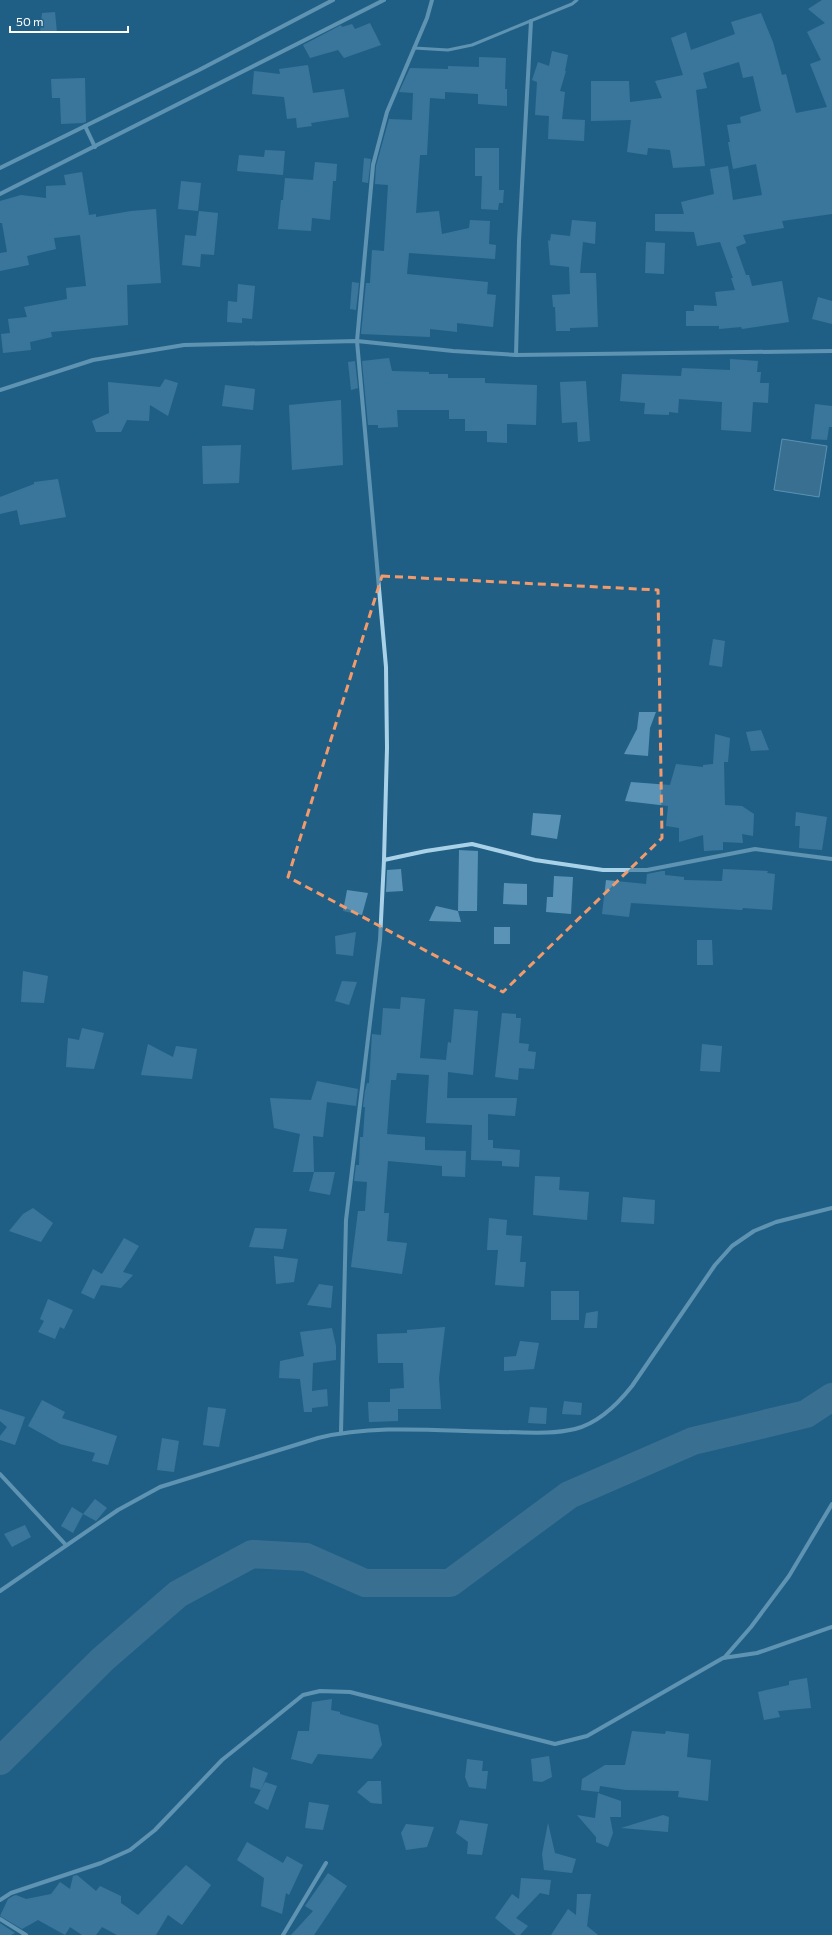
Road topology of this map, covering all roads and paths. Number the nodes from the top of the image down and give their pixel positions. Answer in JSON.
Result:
{"nodes":[{"id":1,"x":333,"y":0,"type":"edge"},
{"id":2,"x":384,"y":0,"type":"edge"},
{"id":3,"x":432,"y":0,"type":"edge"},
{"id":4,"x":577,"y":0,"type":"edge"},
{"id":5,"x":531,"y":21,"type":"junction"},
{"id":6,"x":414,"y":48,"type":"junction"},
{"id":7,"x":86,"y":128,"type":"junction"},
{"id":8,"x":94,"y":147,"type":"junction"},
{"id":9,"x":0,"y":168,"type":"edge"},
{"id":10,"x":0,"y":194,"type":"edge"},
{"id":11,"x":357,"y":341,"type":"junction"},
{"id":12,"x":832,"y":351,"type":"edge"},
{"id":13,"x":516,"y":355,"type":"junction"},
{"id":14,"x":0,"y":390,"type":"edge"},
{"id":15,"x":832,"y":858,"type":"edge"},
{"id":16,"x":384,"y":860,"type":"junction"},
{"id":17,"x":832,"y":1208,"type":"edge"},
{"id":18,"x":341,"y":1432,"type":"junction"},
{"id":19,"x":0,"y":1474,"type":"edge"},
{"id":20,"x":832,"y":1504,"type":"edge"},
{"id":21,"x":66,"y":1545,"type":"junction"},
{"id":22,"x":0,"y":1591,"type":"edge"},
{"id":23,"x":832,"y":1627,"type":"edge"},
{"id":24,"x":723,"y":1658,"type":"junction"},
{"id":25,"x":326,"y":1864,"type":"dead end"},
{"id":26,"x":0,"y":1900,"type":"edge"},
{"id":27,"x":0,"y":1919,"type":"edge"},
{"id":28,"x":26,"y":1935,"type":"edge"},
{"id":29,"x":283,"y":1935,"type":"edge"}],
"edges":[{"from":1,"to":7,"type":"street"},
{"from":2,"to":8,"type":"street"},
{"from":3,"to":6,"type":"street"},
{"from":4,"to":5,"type":"lane"},
{"from":5,"to":6,"type":"lane"},
{"from":5,"to":13,"type":"street"},
{"from":6,"to":11,"type":"street"},
{"from":7,"to":8,"type":"street"},
{"from":7,"to":9,"type":"street"},
{"from":8,"to":10,"type":"street"},
{"from":11,"to":13,"type":"street"},
{"from":11,"to":14,"type":"street"},
{"from":11,"to":16,"type":"street"},
{"from":12,"to":13,"type":"street"},
{"from":15,"to":16,"type":"street"},
{"from":16,"to":18,"type":"street"},
{"from":17,"to":18,"type":"street"},
{"from":18,"to":21,"type":"street"},
{"from":19,"to":21,"type":"street"},
{"from":20,"to":24,"type":"street"},
{"from":21,"to":22,"type":"street"},
{"from":23,"to":24,"type":"street"},
{"from":24,"to":26,"type":"street"},
{"from":25,"to":29,"type":"street"},
{"from":27,"to":28,"type":"street"}]}
